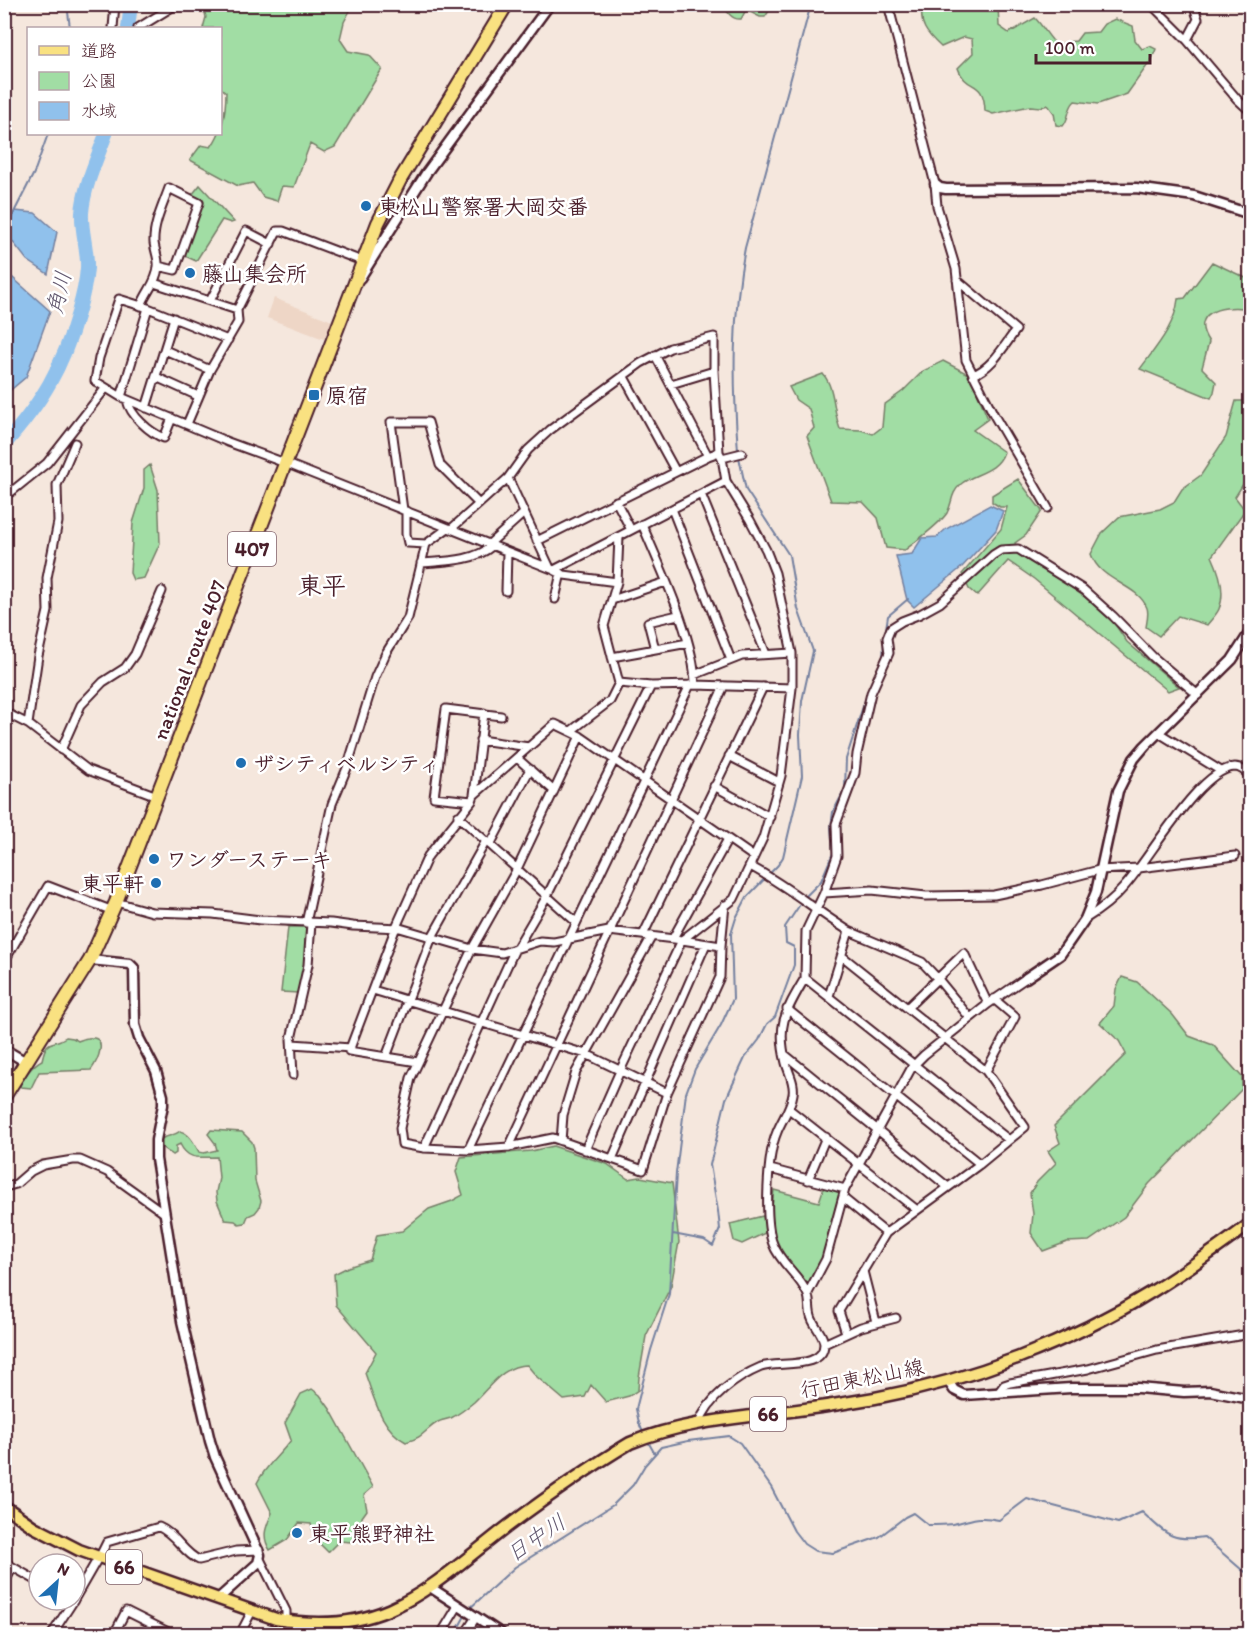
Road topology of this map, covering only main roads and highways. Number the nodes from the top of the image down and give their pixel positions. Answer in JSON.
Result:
{"nodes":[{"id":1,"x":507,"y":4,"type":"edge"},
{"id":2,"x":4,"y":1097,"type":"edge"},
{"id":3,"x":1251,"y":1224,"type":"edge"},
{"id":4,"x":4,"y":1506,"type":"edge"},
{"id":5,"x":302,"y":1631,"type":"edge"}],
"edges":[{"from":1,"to":2,"type":"highway","name":"national route 407","number":"407"},
{"from":3,"to":5,"type":"main road","name":"行田東松山線","number":"66"},
{"from":4,"to":5,"type":"main road","name":"行田東松山線","number":"66"}]}
